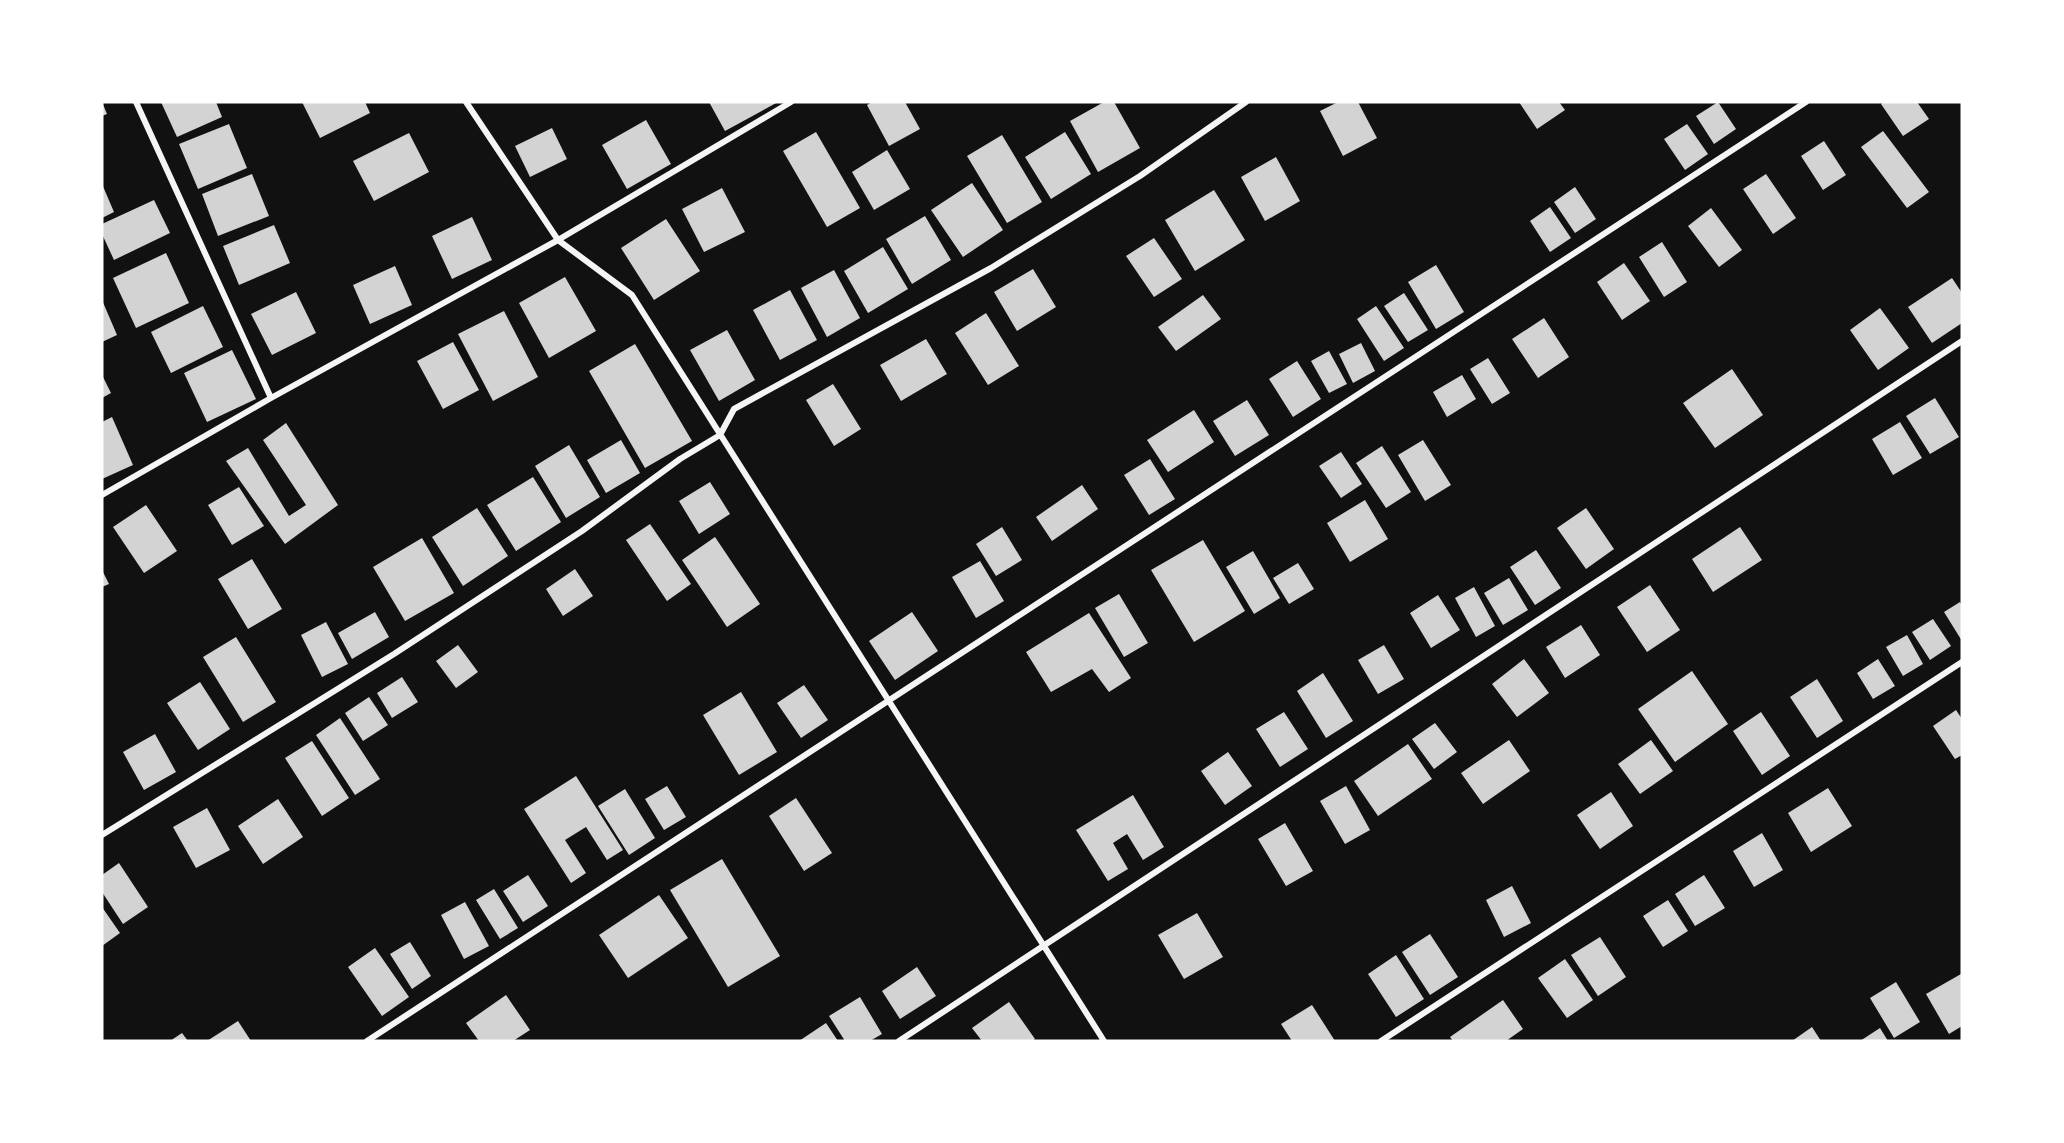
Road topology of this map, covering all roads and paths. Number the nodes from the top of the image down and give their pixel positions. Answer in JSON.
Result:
{"nodes":[{"id":1,"x":136,"y":102,"type":"edge"},
{"id":2,"x":466,"y":102,"type":"edge"},
{"id":3,"x":791,"y":102,"type":"edge"},
{"id":4,"x":1246,"y":102,"type":"edge"},
{"id":5,"x":1806,"y":102,"type":"edge"},
{"id":6,"x":558,"y":240,"type":"junction"},
{"id":7,"x":1962,"y":341,"type":"edge"},
{"id":8,"x":271,"y":398,"type":"junction"},
{"id":9,"x":720,"y":435,"type":"junction"},
{"id":10,"x":102,"y":495,"type":"edge"},
{"id":11,"x":1962,"y":662,"type":"edge"},
{"id":12,"x":888,"y":700,"type":"junction"},
{"id":13,"x":102,"y":835,"type":"edge"},
{"id":14,"x":1043,"y":945,"type":"junction"},
{"id":15,"x":367,"y":1041,"type":"edge"},
{"id":16,"x":899,"y":1041,"type":"edge"},
{"id":17,"x":1104,"y":1041,"type":"edge"},
{"id":18,"x":1381,"y":1041,"type":"edge"}],
"edges":[{"from":1,"to":8,"type":"street"},
{"from":2,"to":6,"type":"street"},
{"from":3,"to":6,"type":"street"},
{"from":4,"to":9,"type":"street"},
{"from":5,"to":12,"type":"street"},
{"from":6,"to":8,"type":"street"},
{"from":6,"to":9,"type":"street"},
{"from":7,"to":14,"type":"street"},
{"from":8,"to":10,"type":"street"},
{"from":9,"to":12,"type":"street"},
{"from":9,"to":13,"type":"street"},
{"from":11,"to":18,"type":"street"},
{"from":12,"to":14,"type":"street"},
{"from":12,"to":15,"type":"street"},
{"from":14,"to":16,"type":"street"},
{"from":14,"to":17,"type":"street"}]}
